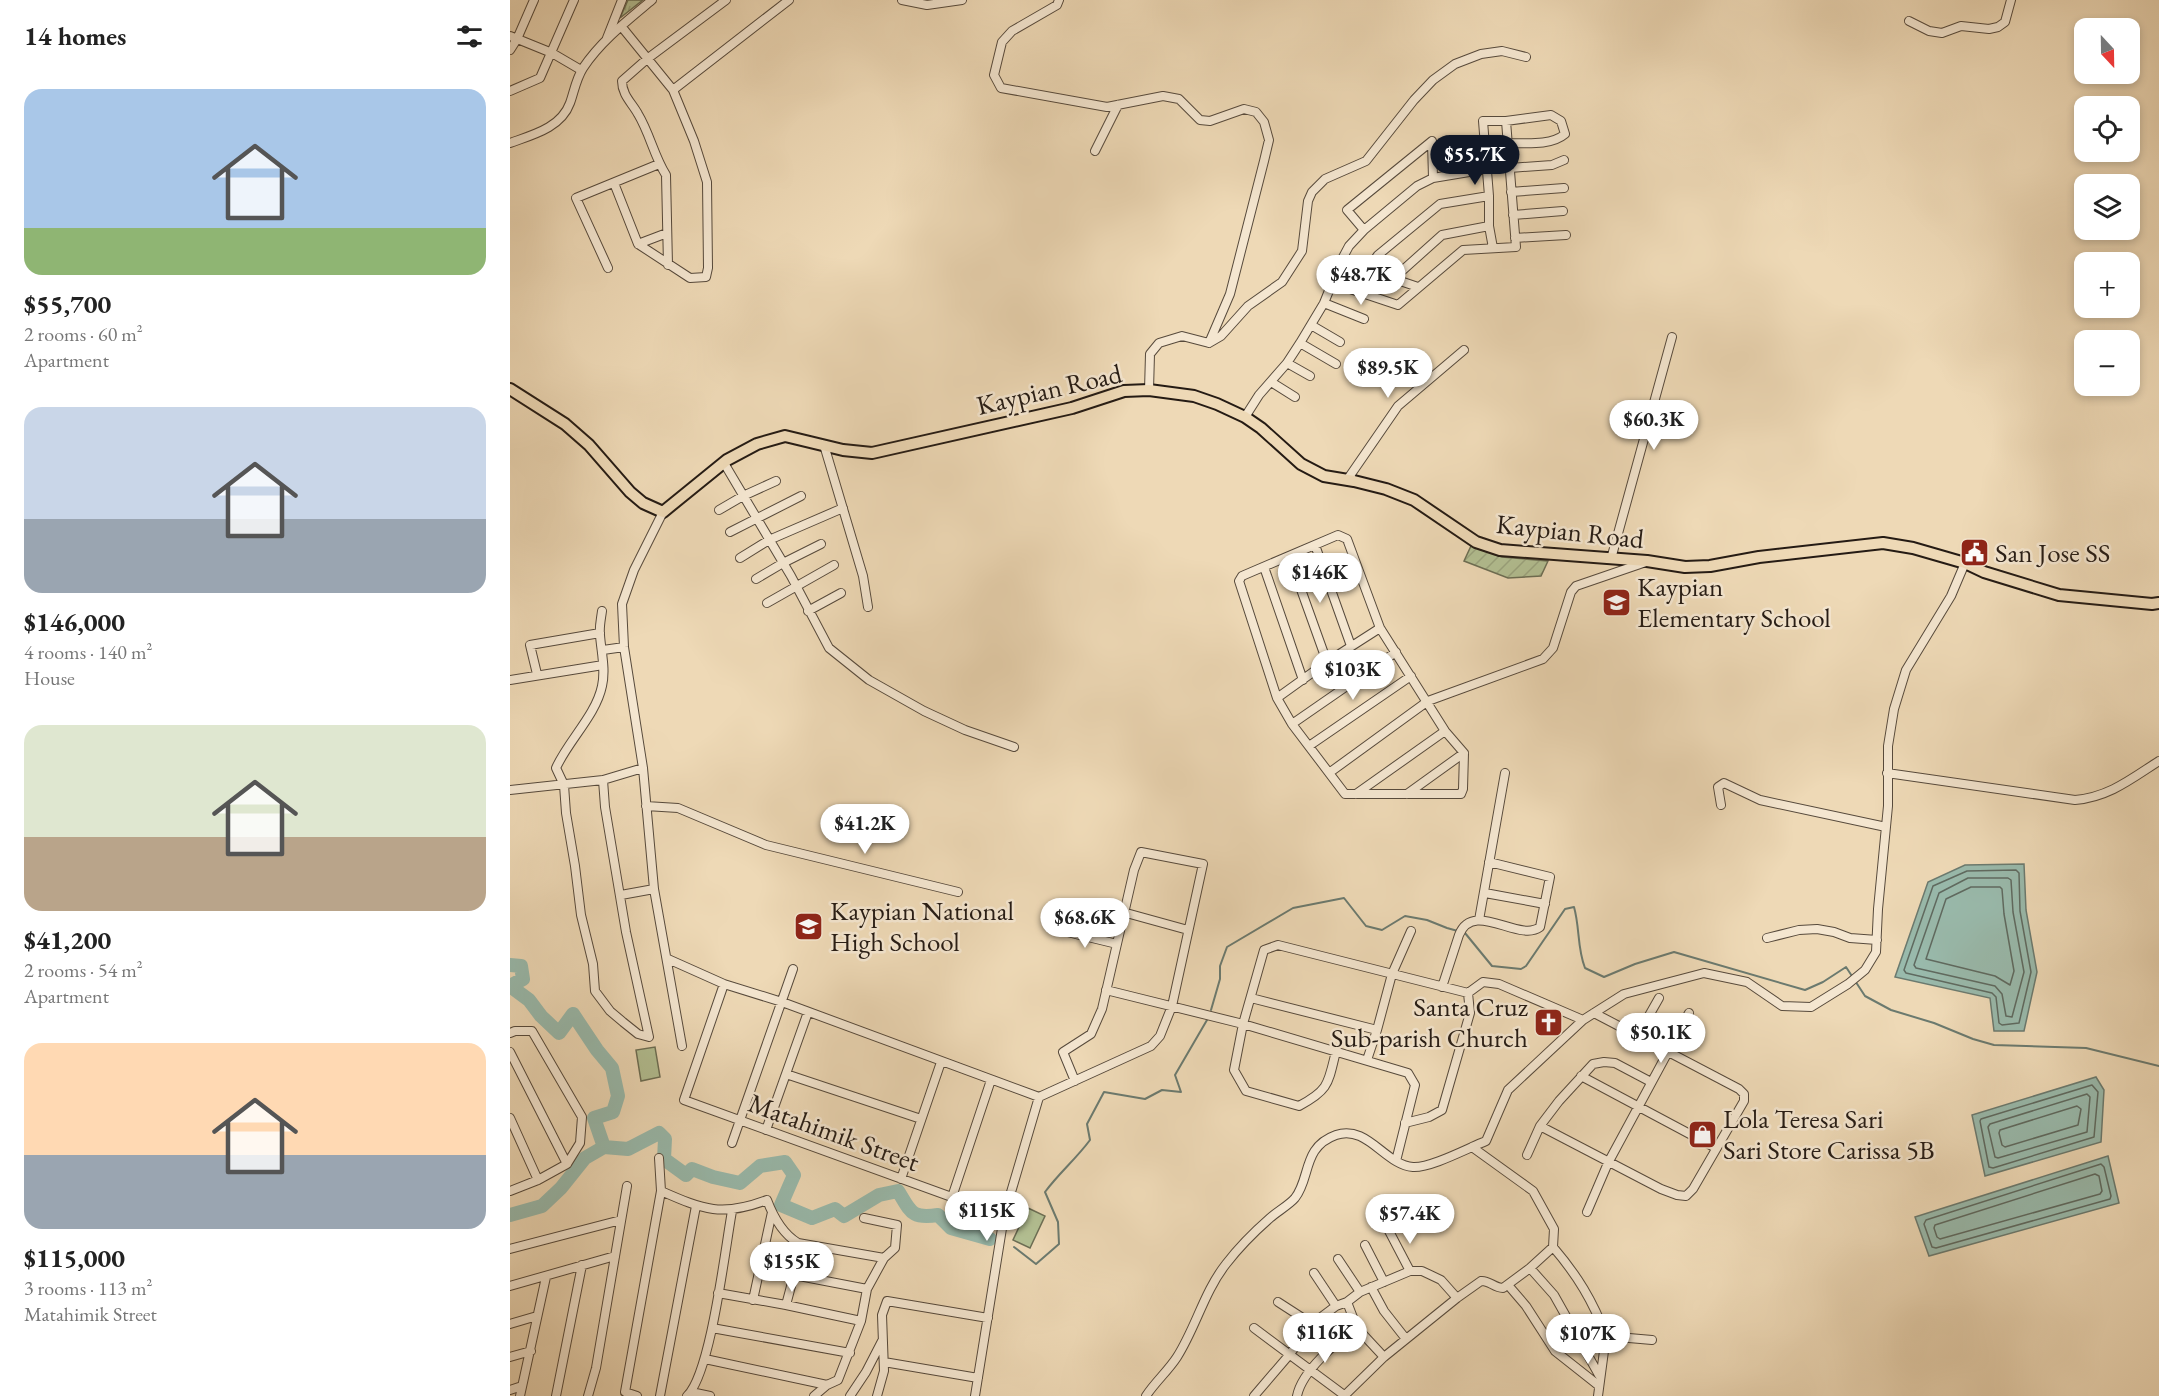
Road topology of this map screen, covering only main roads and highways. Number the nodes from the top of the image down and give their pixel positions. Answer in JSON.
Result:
{"nodes":[{"id":1,"x":510,"y":389,"type":"edge"},
{"id":2,"x":2159,"y":603,"type":"edge"}],
"edges":[{"from":1,"to":2,"type":"main road","name":"Kaypian Road"}]}
